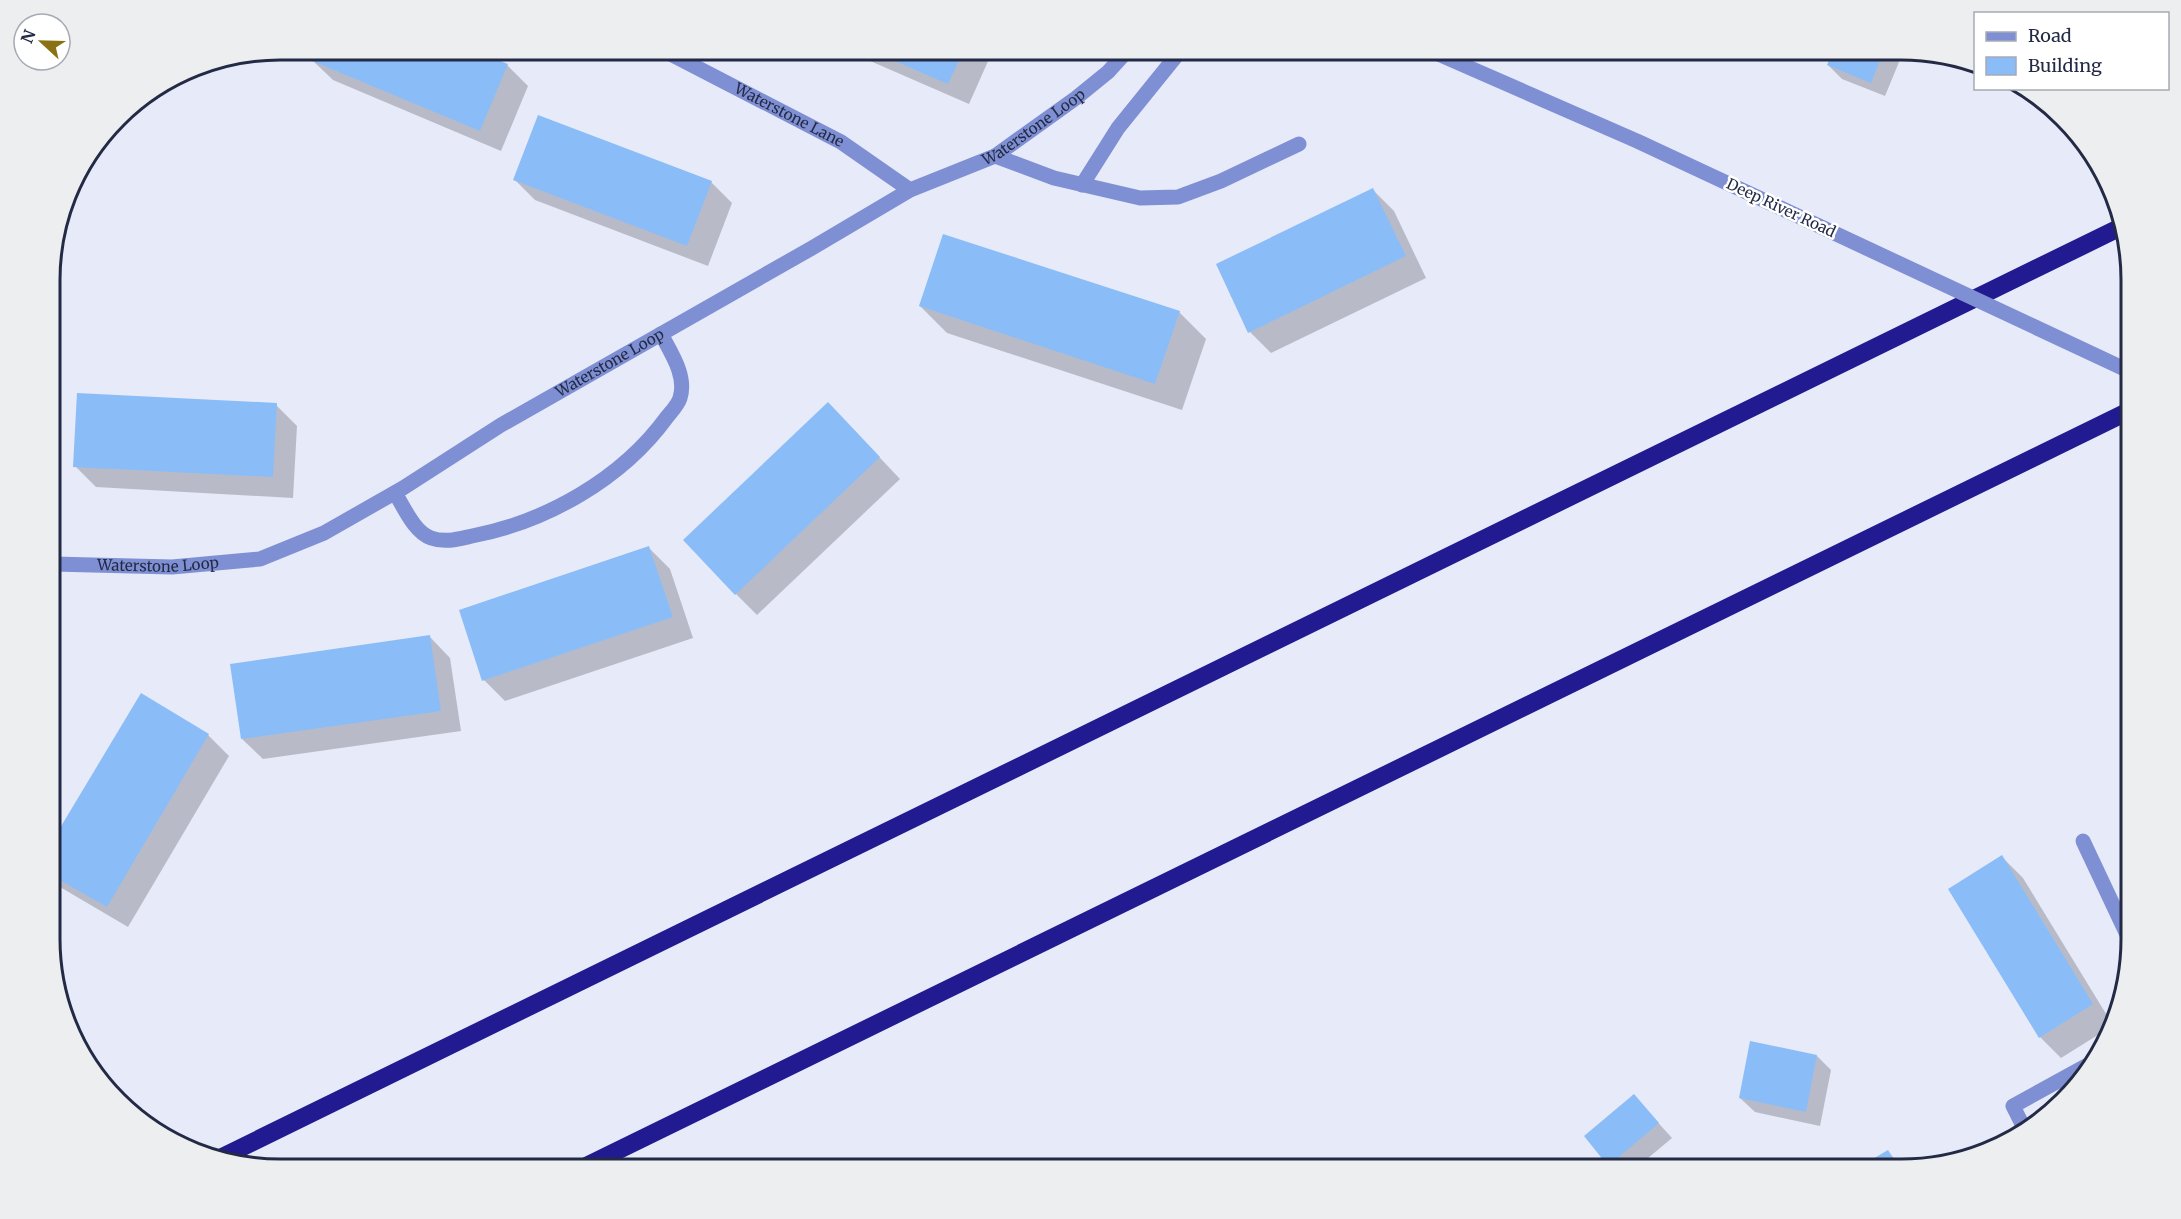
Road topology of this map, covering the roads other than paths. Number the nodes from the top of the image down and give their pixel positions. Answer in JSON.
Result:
{"nodes":[{"id":1,"x":682,"y":60,"type":"edge"},
{"id":2,"x":1119,"y":60,"type":"edge"},
{"id":3,"x":1173,"y":60,"type":"edge"},
{"id":4,"x":1452,"y":60,"type":"edge"},
{"id":5,"x":1299,"y":144,"type":"dead end"},
{"id":6,"x":995,"y":156,"type":"junction"},
{"id":7,"x":1082,"y":185,"type":"junction"},
{"id":8,"x":910,"y":190,"type":"junction"},
{"id":9,"x":2115,"y":230,"type":"edge"},
{"id":10,"x":661,"y":334,"type":"junction"},
{"id":11,"x":2121,"y":367,"type":"edge"},
{"id":12,"x":2121,"y":415,"type":"edge"},
{"id":13,"x":394,"y":493,"type":"junction"},
{"id":14,"x":60,"y":568,"type":"edge"},
{"id":15,"x":2082,"y":841,"type":"dead end"},
{"id":16,"x":2121,"y":922,"type":"edge"},
{"id":17,"x":2078,"y":1070,"type":"edge"},
{"id":18,"x":2022,"y":1123,"type":"edge"},
{"id":19,"x":229,"y":1153,"type":"edge"},
{"id":20,"x":600,"y":1159,"type":"edge"}],
"edges":[{"from":1,"to":8,"type":"street","name":"Waterstone Lane"},
{"from":2,"to":6,"type":"street","name":"Waterstone Loop"},
{"from":3,"to":7,"type":"street"},
{"from":4,"to":11,"type":"street","name":"Deep River Road","bridge":true},
{"from":5,"to":7,"type":"street"},
{"from":6,"to":7,"type":"street"},
{"from":6,"to":8,"type":"street","name":"Waterstone Loop"},
{"from":8,"to":10,"type":"street","name":"Waterstone Loop"},
{"from":9,"to":19,"type":"highway"},
{"from":10,"to":13,"type":"street","name":"Waterstone Loop"},
{"from":10,"to":13,"type":"street"},
{"from":12,"to":20,"type":"highway"},
{"from":13,"to":14,"type":"street","name":"Waterstone Loop"},
{"from":15,"to":16,"type":"street"},
{"from":17,"to":18,"type":"street"}]}
